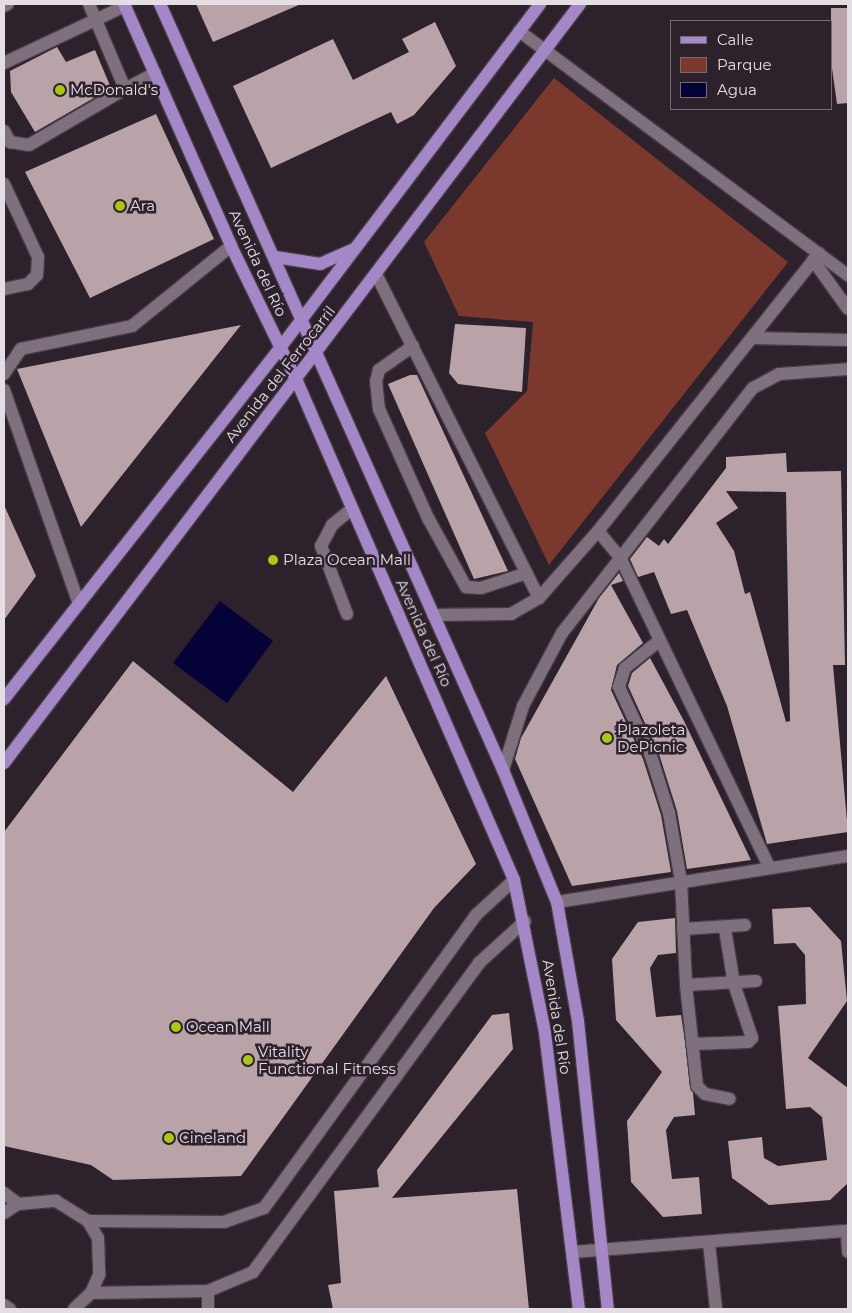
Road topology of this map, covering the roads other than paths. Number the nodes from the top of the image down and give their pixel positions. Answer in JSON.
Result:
{"nodes":[{"id":1,"x":8,"y":4,"type":"edge"},
{"id":2,"x":89,"y":4,"type":"edge"},
{"id":3,"x":160,"y":4,"type":"edge"},
{"id":4,"x":540,"y":4,"type":"edge"},
{"id":5,"x":580,"y":4,"type":"edge"},
{"id":6,"x":125,"y":5,"type":"edge"},
{"id":7,"x":4,"y":6,"type":"edge"},
{"id":8,"x":96,"y":19,"type":"junction"},
{"id":9,"x":518,"y":31,"type":"junction"},
{"id":10,"x":545,"y":51,"type":"junction"},
{"id":11,"x":4,"y":64,"type":"edge"},
{"id":12,"x":155,"y":74,"type":"junction"},
{"id":13,"x":125,"y":90,"type":"junction"},
{"id":14,"x":4,"y":131,"type":"edge"},
{"id":15,"x":4,"y":184,"type":"edge"},
{"id":16,"x":230,"y":246,"type":"junction"},
{"id":17,"x":356,"y":248,"type":"junction"},
{"id":18,"x":275,"y":257,"type":"junction"},
{"id":19,"x":816,"y":257,"type":"junction"},
{"id":20,"x":376,"y":274,"type":"junction"},
{"id":21,"x":848,"y":275,"type":"edge"},
{"id":22,"x":4,"y":289,"type":"edge"},
{"id":23,"x":848,"y":309,"type":"edge"},
{"id":24,"x":302,"y":318,"type":"junction"},
{"id":25,"x":752,"y":338,"type":"junction"},
{"id":26,"x":848,"y":340,"type":"edge"},
{"id":27,"x":413,"y":346,"type":"junction"},
{"id":28,"x":280,"y":348,"type":"junction"},
{"id":29,"x":318,"y":352,"type":"junction"},
{"id":30,"x":848,"y":369,"type":"edge"},
{"id":31,"x":4,"y":374,"type":"edge"},
{"id":32,"x":296,"y":379,"type":"junction"},
{"id":33,"x":4,"y":390,"type":"edge"},
{"id":34,"x":352,"y":509,"type":"junction"},
{"id":35,"x":598,"y":531,"type":"junction"},
{"id":36,"x":620,"y":557,"type":"junction"},
{"id":37,"x":527,"y":573,"type":"junction"},
{"id":38,"x":539,"y":598,"type":"junction"},
{"id":39,"x":79,"y":604,"type":"junction"},
{"id":40,"x":347,"y":614,"type":"dead end"},
{"id":41,"x":433,"y":615,"type":"junction"},
{"id":42,"x":660,"y":640,"type":"junction"},
{"id":43,"x":4,"y":699,"type":"edge"},
{"id":44,"x":4,"y":763,"type":"edge"},
{"id":45,"x":503,"y":770,"type":"junction"},
{"id":46,"x":848,"y":856,"type":"edge"},
{"id":47,"x":769,"y":867,"type":"junction"},
{"id":48,"x":514,"y":880,"type":"junction"},
{"id":49,"x":681,"y":881,"type":"junction"},
{"id":50,"x":557,"y":902,"type":"junction"},
{"id":51,"x":525,"y":921,"type":"junction"},
{"id":52,"x":745,"y":925,"type":"dead end"},
{"id":53,"x":683,"y":929,"type":"junction"},
{"id":54,"x":725,"y":929,"type":"junction"},
{"id":55,"x":756,"y":981,"type":"dead end"},
{"id":56,"x":734,"y":984,"type":"junction"},
{"id":57,"x":686,"y":985,"type":"junction"},
{"id":58,"x":692,"y":1044,"type":"junction"},
{"id":59,"x":730,"y":1099,"type":"dead end"},
{"id":60,"x":4,"y":1193,"type":"edge"},
{"id":61,"x":18,"y":1204,"type":"junction"},
{"id":62,"x":4,"y":1213,"type":"edge"},
{"id":63,"x":88,"y":1221,"type":"junction"},
{"id":64,"x":847,"y":1232,"type":"edge"},
{"id":65,"x":709,"y":1243,"type":"junction"},
{"id":66,"x":572,"y":1252,"type":"junction"},
{"id":67,"x":602,"y":1252,"type":"junction"},
{"id":68,"x":848,"y":1252,"type":"edge"},
{"id":69,"x":208,"y":1292,"type":"junction"},
{"id":70,"x":91,"y":1293,"type":"junction"},
{"id":71,"x":4,"y":1305,"type":"edge"},
{"id":72,"x":78,"y":1308,"type":"edge"},
{"id":73,"x":4,"y":1309,"type":"edge"},
{"id":74,"x":10,"y":1309,"type":"edge"},
{"id":75,"x":208,"y":1309,"type":"edge"},
{"id":76,"x":579,"y":1309,"type":"edge"},
{"id":77,"x":608,"y":1309,"type":"edge"},
{"id":78,"x":716,"y":1309,"type":"edge"}],
"edges":[{"from":1,"to":7,"type":"street"},
{"from":2,"to":8,"type":"street"},
{"from":3,"to":18,"type":"main road","name":"Avenida del Río"},
{"from":4,"to":9,"type":"main road","name":"Avenida del Ferrocarril"},
{"from":5,"to":10,"type":"main road","name":"Avenida del Ferrocarril"},
{"from":6,"to":8,"type":"street"},
{"from":6,"to":12,"type":"main road","name":"Avenida del Río"},
{"from":8,"to":11,"type":"street"},
{"from":8,"to":13,"type":"street"},
{"from":9,"to":10,"type":"street"},
{"from":9,"to":17,"type":"main road","name":"Avenida del Ferrocarril"},
{"from":10,"to":19,"type":"street"},
{"from":10,"to":20,"type":"main road","name":"Avenida del Ferrocarril"},
{"from":12,"to":13,"type":"street"},
{"from":12,"to":16,"type":"main road","name":"Avenida del Río"},
{"from":13,"to":14,"type":"street"},
{"from":15,"to":22,"type":"street"},
{"from":16,"to":28,"type":"main road","name":"Avenida del Río"},
{"from":16,"to":31,"type":"street"},
{"from":17,"to":18,"type":"main road"},
{"from":17,"to":24,"type":"main road","name":"Avenida del Ferrocarril"},
{"from":18,"to":24,"type":"main road","name":"Avenida del Río"},
{"from":19,"to":21,"type":"street"},
{"from":19,"to":23,"type":"street"},
{"from":19,"to":25,"type":"street"},
{"from":20,"to":27,"type":"street"},
{"from":20,"to":29,"type":"main road","name":"Avenida del Ferrocarril"},
{"from":24,"to":28,"type":"main road","name":"Avenida del Ferrocarril"},
{"from":24,"to":29,"type":"main road","name":"Avenida del Río"},
{"from":25,"to":26,"type":"street"},
{"from":25,"to":35,"type":"street"},
{"from":27,"to":37,"type":"street"},
{"from":27,"to":37,"type":"street"},
{"from":28,"to":32,"type":"main road","name":"Avenida del Río"},
{"from":28,"to":39,"type":"main road","name":"Avenida del Ferrocarril"},
{"from":29,"to":32,"type":"main road","name":"Avenida del Ferrocarril"},
{"from":29,"to":41,"type":"main road","name":"Avenida del Río"},
{"from":30,"to":36,"type":"street"},
{"from":32,"to":34,"type":"main road","name":"Avenida del Río"},
{"from":32,"to":44,"type":"main road","name":"Avenida del Ferrocarril"},
{"from":33,"to":39,"type":"street"},
{"from":34,"to":40,"type":"street"},
{"from":34,"to":48,"type":"main road","name":"Avenida del Río"},
{"from":35,"to":36,"type":"street"},
{"from":35,"to":38,"type":"street"},
{"from":36,"to":42,"type":"street"},
{"from":36,"to":45,"type":"street"},
{"from":37,"to":38,"type":"street"},
{"from":38,"to":41,"type":"street"},
{"from":39,"to":43,"type":"main road","name":"Avenida del Ferrocarril"},
{"from":41,"to":45,"type":"main road","name":"Avenida del Río"},
{"from":42,"to":47,"type":"street"},
{"from":42,"to":49,"type":"street"},
{"from":45,"to":50,"type":"main road","name":"Avenida del Río"},
{"from":46,"to":47,"type":"street"},
{"from":47,"to":49,"type":"street"},
{"from":48,"to":51,"type":"main road","name":"Avenida del Río"},
{"from":48,"to":63,"type":"street"},
{"from":49,"to":50,"type":"street"},
{"from":49,"to":53,"type":"street"},
{"from":50,"to":67,"type":"main road","name":"Avenida del Río"},
{"from":51,"to":66,"type":"main road","name":"Avenida del Río"},
{"from":51,"to":69,"type":"street"},
{"from":52,"to":54,"type":"street"},
{"from":53,"to":54,"type":"street"},
{"from":53,"to":57,"type":"street"},
{"from":54,"to":56,"type":"street"},
{"from":55,"to":56,"type":"street"},
{"from":56,"to":57,"type":"street"},
{"from":56,"to":58,"type":"street"},
{"from":57,"to":58,"type":"street"},
{"from":58,"to":59,"type":"street"},
{"from":60,"to":61,"type":"street"},
{"from":61,"to":62,"type":"street"},
{"from":61,"to":63,"type":"street"},
{"from":63,"to":70,"type":"street"},
{"from":64,"to":65,"type":"street"},
{"from":64,"to":68,"type":"street"},
{"from":65,"to":67,"type":"street"},
{"from":65,"to":78,"type":"street"},
{"from":66,"to":67,"type":"street"},
{"from":66,"to":76,"type":"main road","name":"Avenida del Río"},
{"from":67,"to":77,"type":"main road","name":"Avenida del Río"},
{"from":69,"to":70,"type":"street"},
{"from":69,"to":75,"type":"street"},
{"from":70,"to":72,"type":"street"},
{"from":71,"to":73,"type":"street"},
{"from":71,"to":74,"type":"street"}]}
